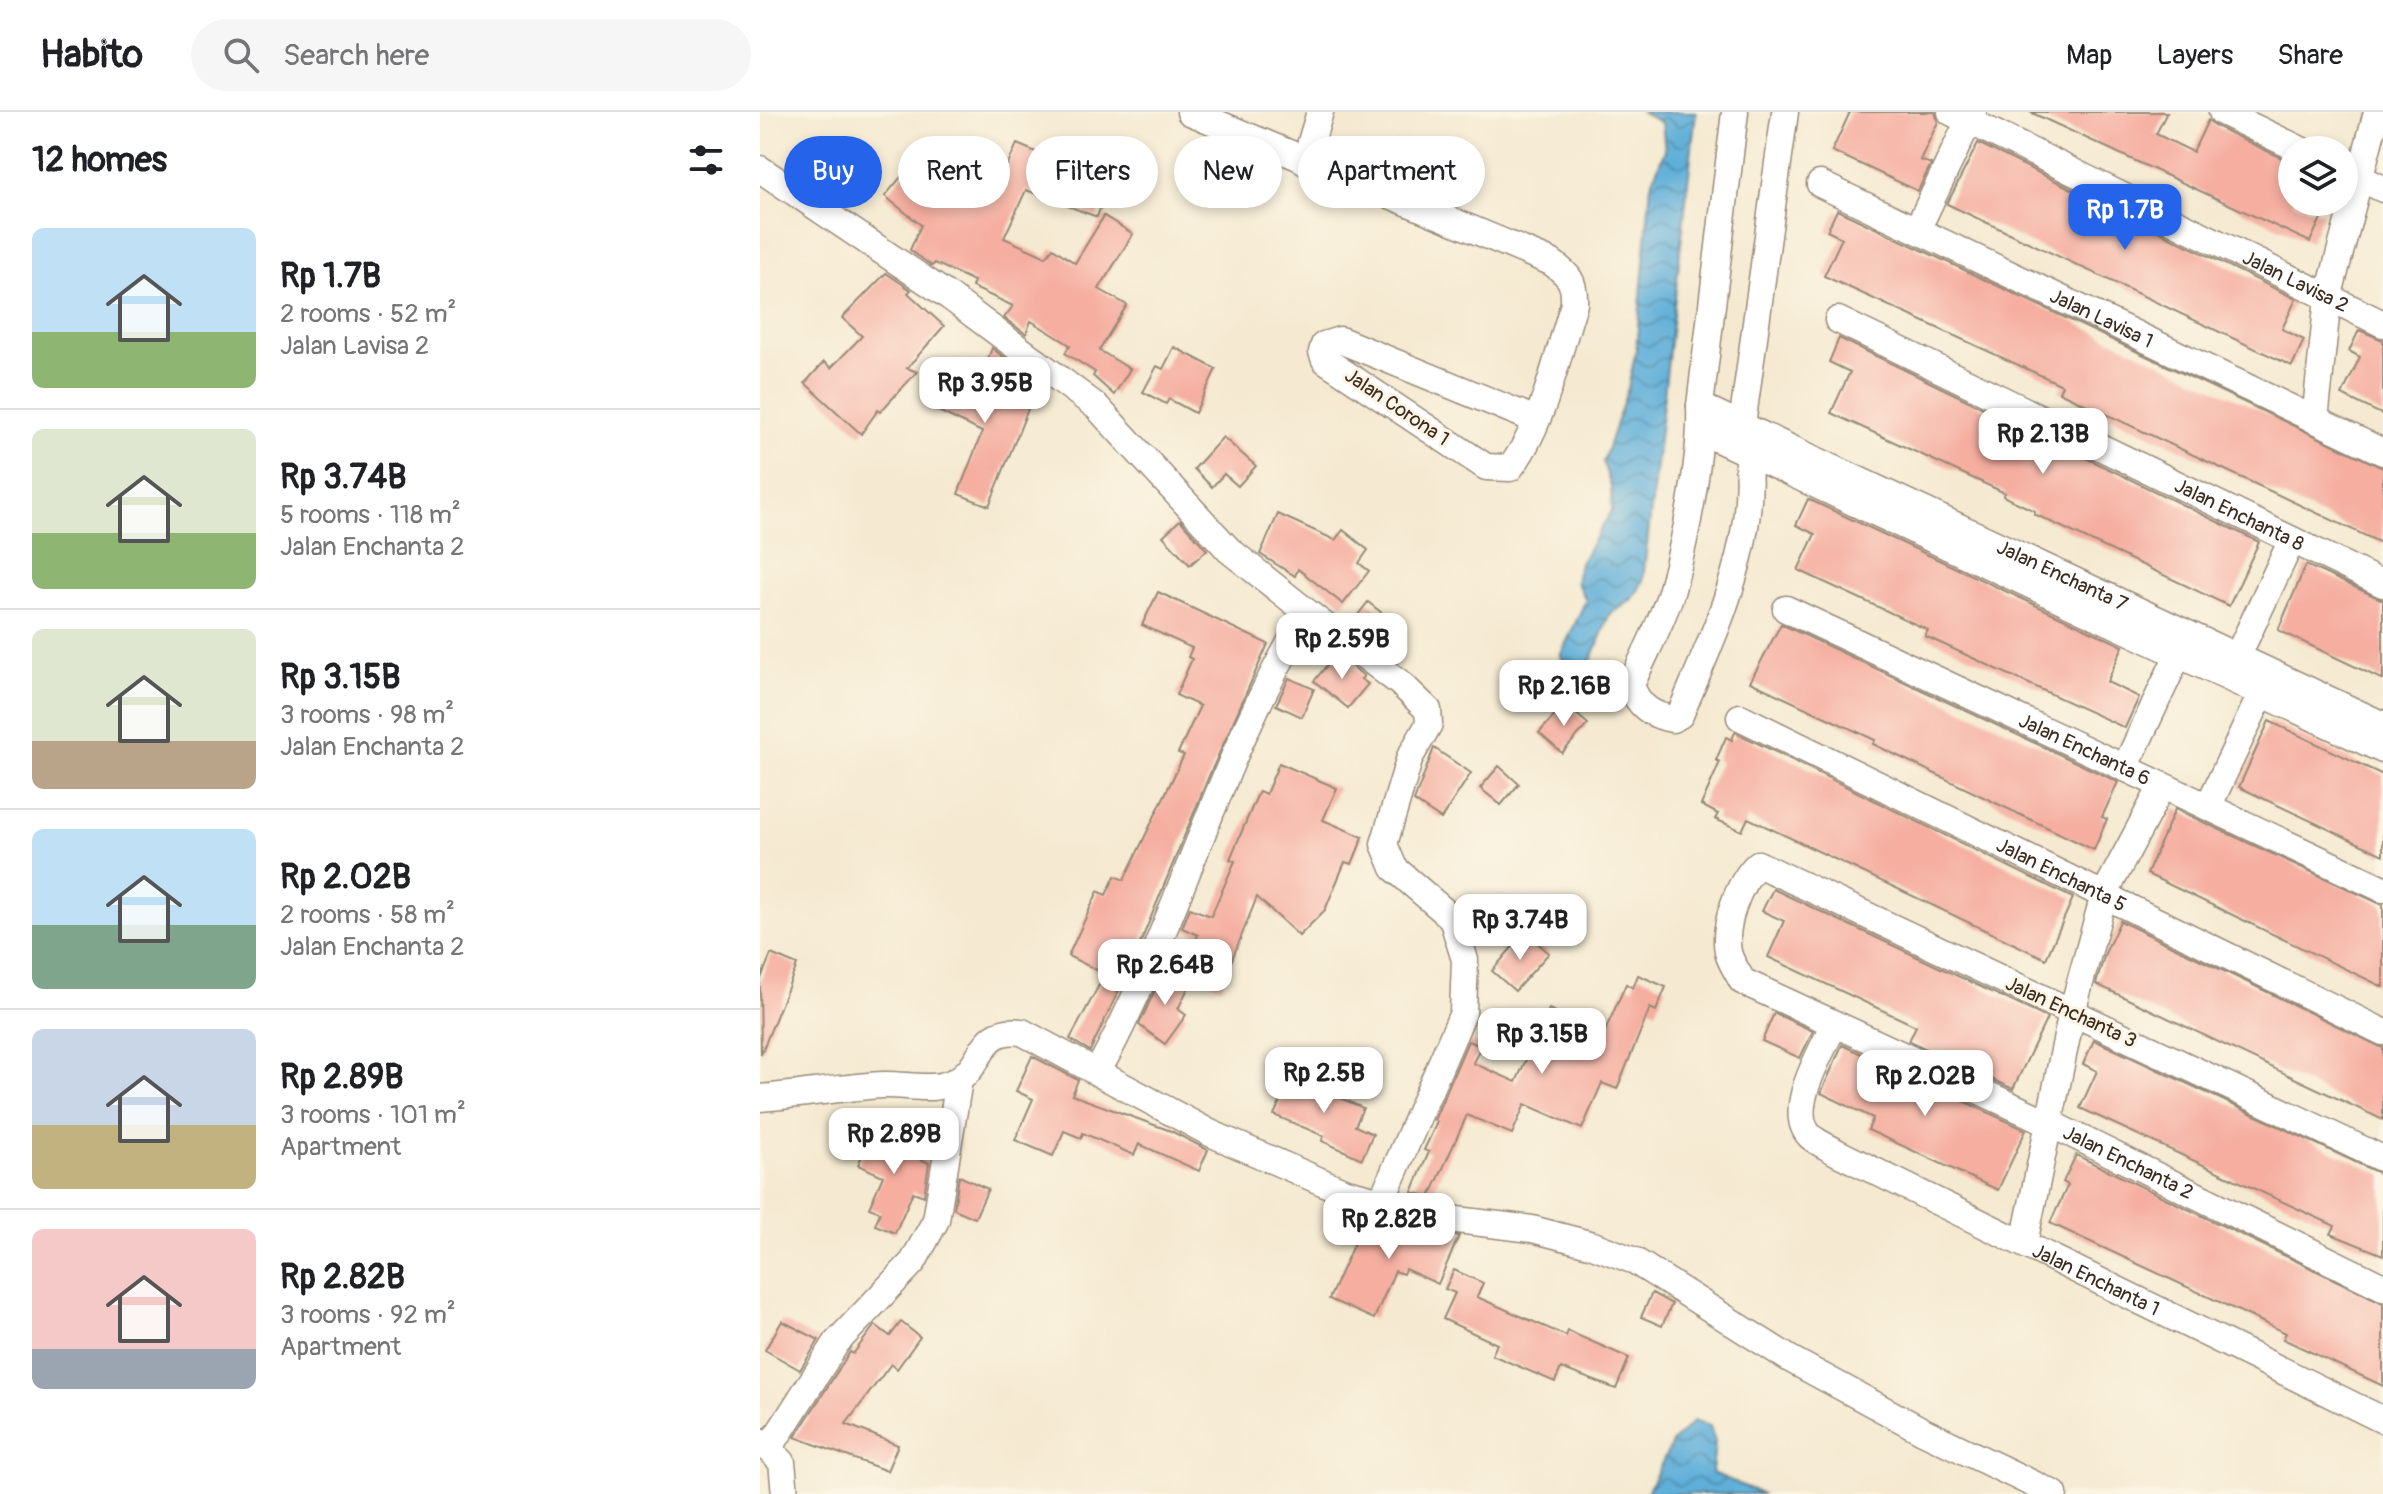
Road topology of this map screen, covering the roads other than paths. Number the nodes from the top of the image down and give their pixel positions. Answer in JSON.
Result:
{"nodes":[{"id":1,"x":1190,"y":112,"type":"edge"},
{"id":2,"x":1320,"y":112,"type":"edge"},
{"id":3,"x":1735,"y":112,"type":"edge"},
{"id":4,"x":1785,"y":112,"type":"edge"},
{"id":5,"x":2222,"y":112,"type":"edge"},
{"id":6,"x":2377,"y":112,"type":"edge"},
{"id":7,"x":1964,"y":115,"type":"edge"},
{"id":8,"x":1313,"y":136,"type":"edge"},
{"id":9,"x":2278,"y":139,"type":"edge"},
{"id":10,"x":1298,"y":159,"type":"edge"},
{"id":11,"x":760,"y":169,"type":"edge"},
{"id":12,"x":2362,"y":179,"type":"edge"},
{"id":13,"x":1820,"y":184,"type":"dead end"},
{"id":14,"x":1418,"y":208,"type":"edge"},
{"id":15,"x":1917,"y":230,"type":"junction"},
{"id":16,"x":2328,"y":298,"type":"junction"},
{"id":17,"x":1838,"y":320,"type":"dead end"},
{"id":18,"x":2383,"y":324,"type":"edge"},
{"id":19,"x":1700,"y":418,"type":"junction"},
{"id":20,"x":1536,"y":420,"type":"junction"},
{"id":21,"x":2315,"y":420,"type":"junction"},
{"id":22,"x":1742,"y":425,"type":"junction"},
{"id":23,"x":2383,"y":452,"type":"edge"},
{"id":24,"x":1749,"y":453,"type":"junction"},
{"id":25,"x":2292,"y":540,"type":"junction"},
{"id":26,"x":2383,"y":584,"type":"edge"},
{"id":27,"x":1786,"y":609,"type":"dead end"},
{"id":28,"x":1308,"y":613,"type":"junction"},
{"id":29,"x":2183,"y":644,"type":"junction"},
{"id":30,"x":2237,"y":657,"type":"junction"},
{"id":31,"x":2266,"y":683,"type":"junction"},
{"id":32,"x":1740,"y":717,"type":"dead end"},
{"id":33,"x":2383,"y":725,"type":"edge"},
{"id":34,"x":2383,"y":750,"type":"edge"},
{"id":35,"x":2125,"y":768,"type":"junction"},
{"id":36,"x":2162,"y":786,"type":"junction"},
{"id":37,"x":2208,"y":807,"type":"junction"},
{"id":38,"x":1758,"y":864,"type":"joint"},
{"id":39,"x":2383,"y":889,"type":"edge"},
{"id":40,"x":2104,"y":895,"type":"junction"},
{"id":41,"x":2072,"y":1012,"type":"junction"},
{"id":42,"x":1834,"y":1025,"type":"junction"},
{"id":43,"x":2383,"y":1032,"type":"edge"},
{"id":44,"x":1098,"y":1071,"type":"junction"},
{"id":45,"x":959,"y":1080,"type":"junction"},
{"id":46,"x":760,"y":1098,"type":"edge"},
{"id":47,"x":2049,"y":1123,"type":"junction"},
{"id":48,"x":2383,"y":1159,"type":"edge"},
{"id":49,"x":1381,"y":1202,"type":"junction"},
{"id":50,"x":2024,"y":1243,"type":"junction"},
{"id":51,"x":2383,"y":1287,"type":"edge"},
{"id":52,"x":2383,"y":1420,"type":"edge"},
{"id":53,"x":765,"y":1444,"type":"edge"},
{"id":54,"x":785,"y":1494,"type":"edge"},
{"id":55,"x":2054,"y":1494,"type":"edge"}],
"edges":[{"from":1,"to":10,"type":"street"},
{"from":2,"to":8,"type":"street"},
{"from":3,"to":19,"type":"street"},
{"from":4,"to":22,"type":"street"},
{"from":5,"to":9,"type":"street"},
{"from":6,"to":12,"type":"street"},
{"from":7,"to":15,"type":"street"},
{"from":7,"to":16,"type":"street","name":"Jalan Lavisa 2"},
{"from":11,"to":28,"type":"street"},
{"from":12,"to":16,"type":"street"},
{"from":13,"to":15,"type":"street","name":"Jalan Lavisa 1"},
{"from":14,"to":20,"type":"street"},
{"from":15,"to":21,"type":"street","name":"Jalan Lavisa 1"},
{"from":16,"to":18,"type":"street","name":"Jalan Lavisa 2"},
{"from":16,"to":21,"type":"street"},
{"from":17,"to":25,"type":"street","name":"Jalan Enchanta 8"},
{"from":19,"to":22,"type":"street","name":"Jalan Enchanta 7"},
{"from":19,"to":24,"type":"street","name":"Jalan Enchanta 7"},
{"from":19,"to":24,"type":"street"},
{"from":20,"to":20,"type":"street","name":"Jalan Corona 1"},
{"from":21,"to":23,"type":"street","name":"Jalan Lavisa 1"},
{"from":22,"to":24,"type":"street"},
{"from":22,"to":29,"type":"street","name":"Jalan Enchanta 7"},
{"from":24,"to":29,"type":"street","name":"Jalan Enchanta 7"},
{"from":25,"to":26,"type":"street","name":"Jalan Enchanta 8"},
{"from":25,"to":30,"type":"street"},
{"from":27,"to":35,"type":"street","name":"Jalan Enchanta 6"},
{"from":28,"to":44,"type":"street"},
{"from":28,"to":49,"type":"street"},
{"from":29,"to":30,"type":"street","name":"Jalan Enchanta 7"},
{"from":29,"to":31,"type":"street","name":"Jalan Enchanta 7"},
{"from":29,"to":35,"type":"street"},
{"from":30,"to":31,"type":"street","name":"Jalan Enchanta 7"},
{"from":31,"to":33,"type":"street","name":"Jalan Enchanta 7"},
{"from":31,"to":34,"type":"street","name":"Jalan Enchanta 7"},
{"from":31,"to":37,"type":"street"},
{"from":32,"to":40,"type":"street","name":"Jalan Enchanta 5"},
{"from":35,"to":36,"type":"street","name":"Jalan Enchanta 6"},
{"from":36,"to":37,"type":"street","name":"Jalan Enchanta 6"},
{"from":36,"to":40,"type":"street"},
{"from":37,"to":39,"type":"street","name":"Jalan Enchanta 6"},
{"from":38,"to":41,"type":"street","name":"Jalan Enchanta 3"},
{"from":38,"to":42,"type":"street","name":"Jalan Enchanta 2"},
{"from":40,"to":41,"type":"street"},
{"from":40,"to":43,"type":"street","name":"Jalan Enchanta 5"},
{"from":41,"to":47,"type":"street"},
{"from":41,"to":48,"type":"street","name":"Jalan Enchanta 3"},
{"from":42,"to":47,"type":"street","name":"Jalan Enchanta 2"},
{"from":42,"to":50,"type":"street","name":"Jalan Enchanta 1"},
{"from":44,"to":45,"type":"street"},
{"from":44,"to":49,"type":"street"},
{"from":45,"to":46,"type":"street"},
{"from":45,"to":53,"type":"street"},
{"from":47,"to":50,"type":"street"},
{"from":47,"to":51,"type":"street","name":"Jalan Enchanta 2"},
{"from":49,"to":55,"type":"street"},
{"from":50,"to":52,"type":"street","name":"Jalan Enchanta 1"},
{"from":53,"to":54,"type":"street"}]}
